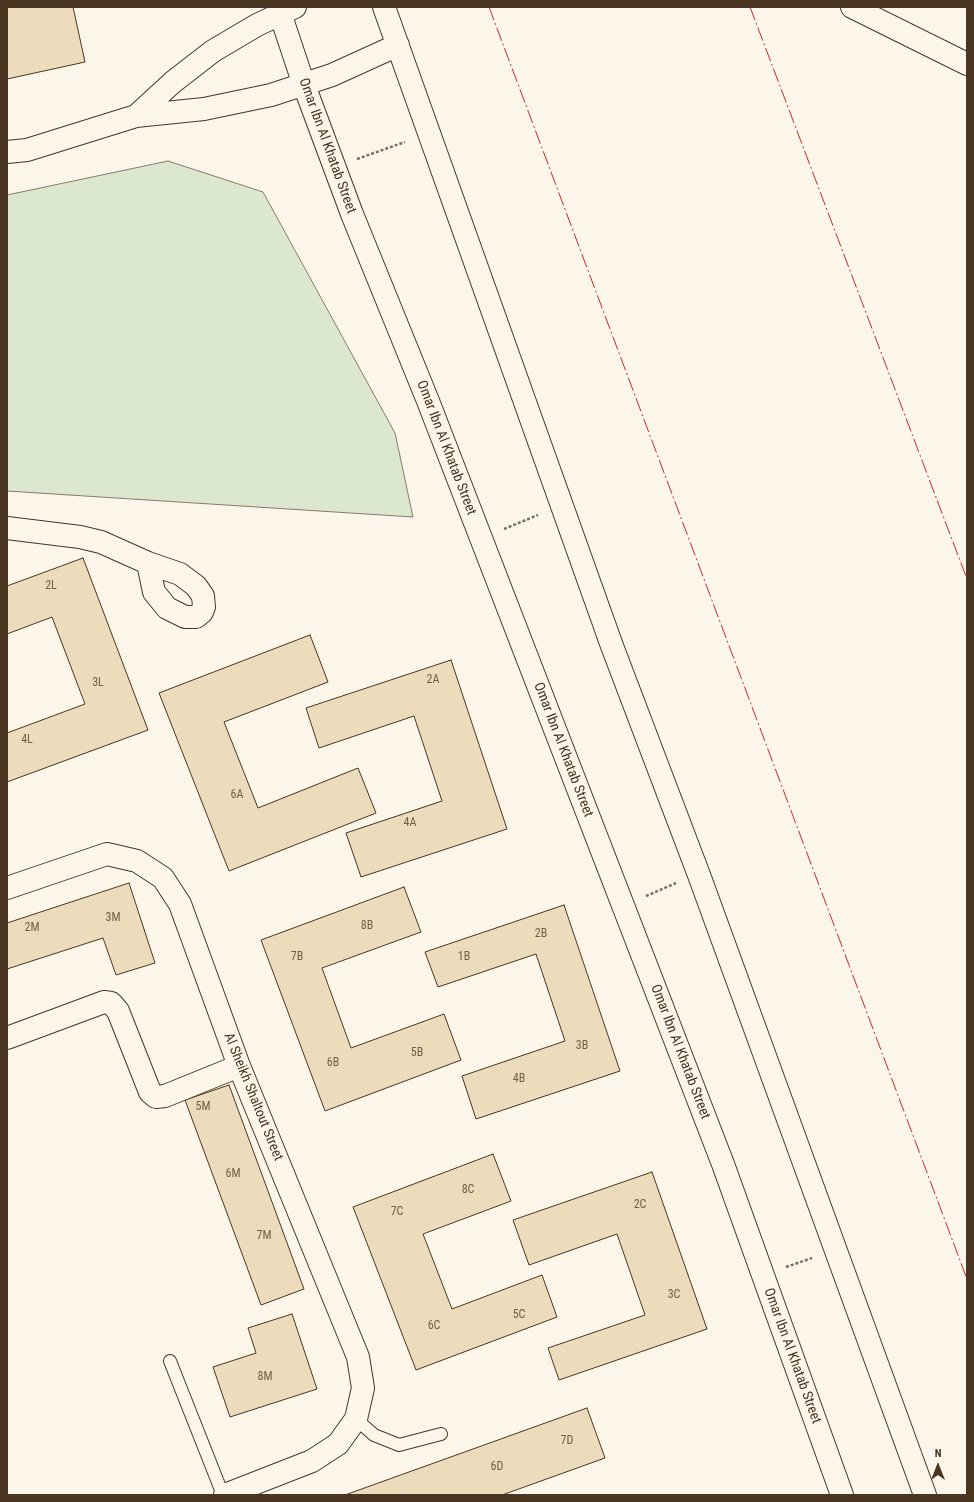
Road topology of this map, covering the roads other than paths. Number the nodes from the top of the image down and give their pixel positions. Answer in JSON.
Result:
{"nodes":[{"id":1,"x":384,"y":7,"type":"edge"},
{"id":2,"x":852,"y":7,"type":"edge"},
{"id":3,"x":284,"y":9,"type":"edge"},
{"id":4,"x":398,"y":45,"type":"junction"},
{"id":5,"x":967,"y":64,"type":"edge"},
{"id":6,"x":304,"y":85,"type":"junction"},
{"id":7,"x":136,"y":116,"type":"junction"},
{"id":8,"x":7,"y":152,"type":"edge"},
{"id":9,"x":7,"y":528,"type":"edge"},
{"id":10,"x":148,"y":563,"type":"dead end"},
{"id":11,"x":7,"y":888,"type":"edge"},
{"id":12,"x":7,"y":1038,"type":"edge"},
{"id":13,"x":239,"y":1066,"type":"junction"},
{"id":14,"x":170,"y":1361,"type":"dead end"},
{"id":15,"x":356,"y":1419,"type":"junction"},
{"id":16,"x":441,"y":1434,"type":"dead end"},
{"id":17,"x":224,"y":1495,"type":"edge"},
{"id":18,"x":842,"y":1495,"type":"edge"},
{"id":19,"x":925,"y":1495,"type":"edge"}],
"edges":[{"from":1,"to":4,"type":"street"},
{"from":2,"to":5,"type":"street"},
{"from":3,"to":6,"type":"street","name":"Omar Ibn Al Khatab Street"},
{"from":3,"to":7,"type":"street"},
{"from":4,"to":6,"type":"street"},
{"from":4,"to":19,"type":"street"},
{"from":6,"to":7,"type":"street"},
{"from":6,"to":18,"type":"street","name":"Omar Ibn Al Khatab Street"},
{"from":7,"to":8,"type":"street"},
{"from":9,"to":10,"type":"street"},
{"from":11,"to":13,"type":"street","name":"Al Sheikh Shaltout Street"},
{"from":12,"to":13,"type":"street"},
{"from":13,"to":15,"type":"street","name":"Al Sheikh Shaltout Street"},
{"from":14,"to":17,"type":"lane"},
{"from":15,"to":16,"type":"lane"},
{"from":15,"to":17,"type":"street","name":"Al Sheikh Shaltout Street"}]}
